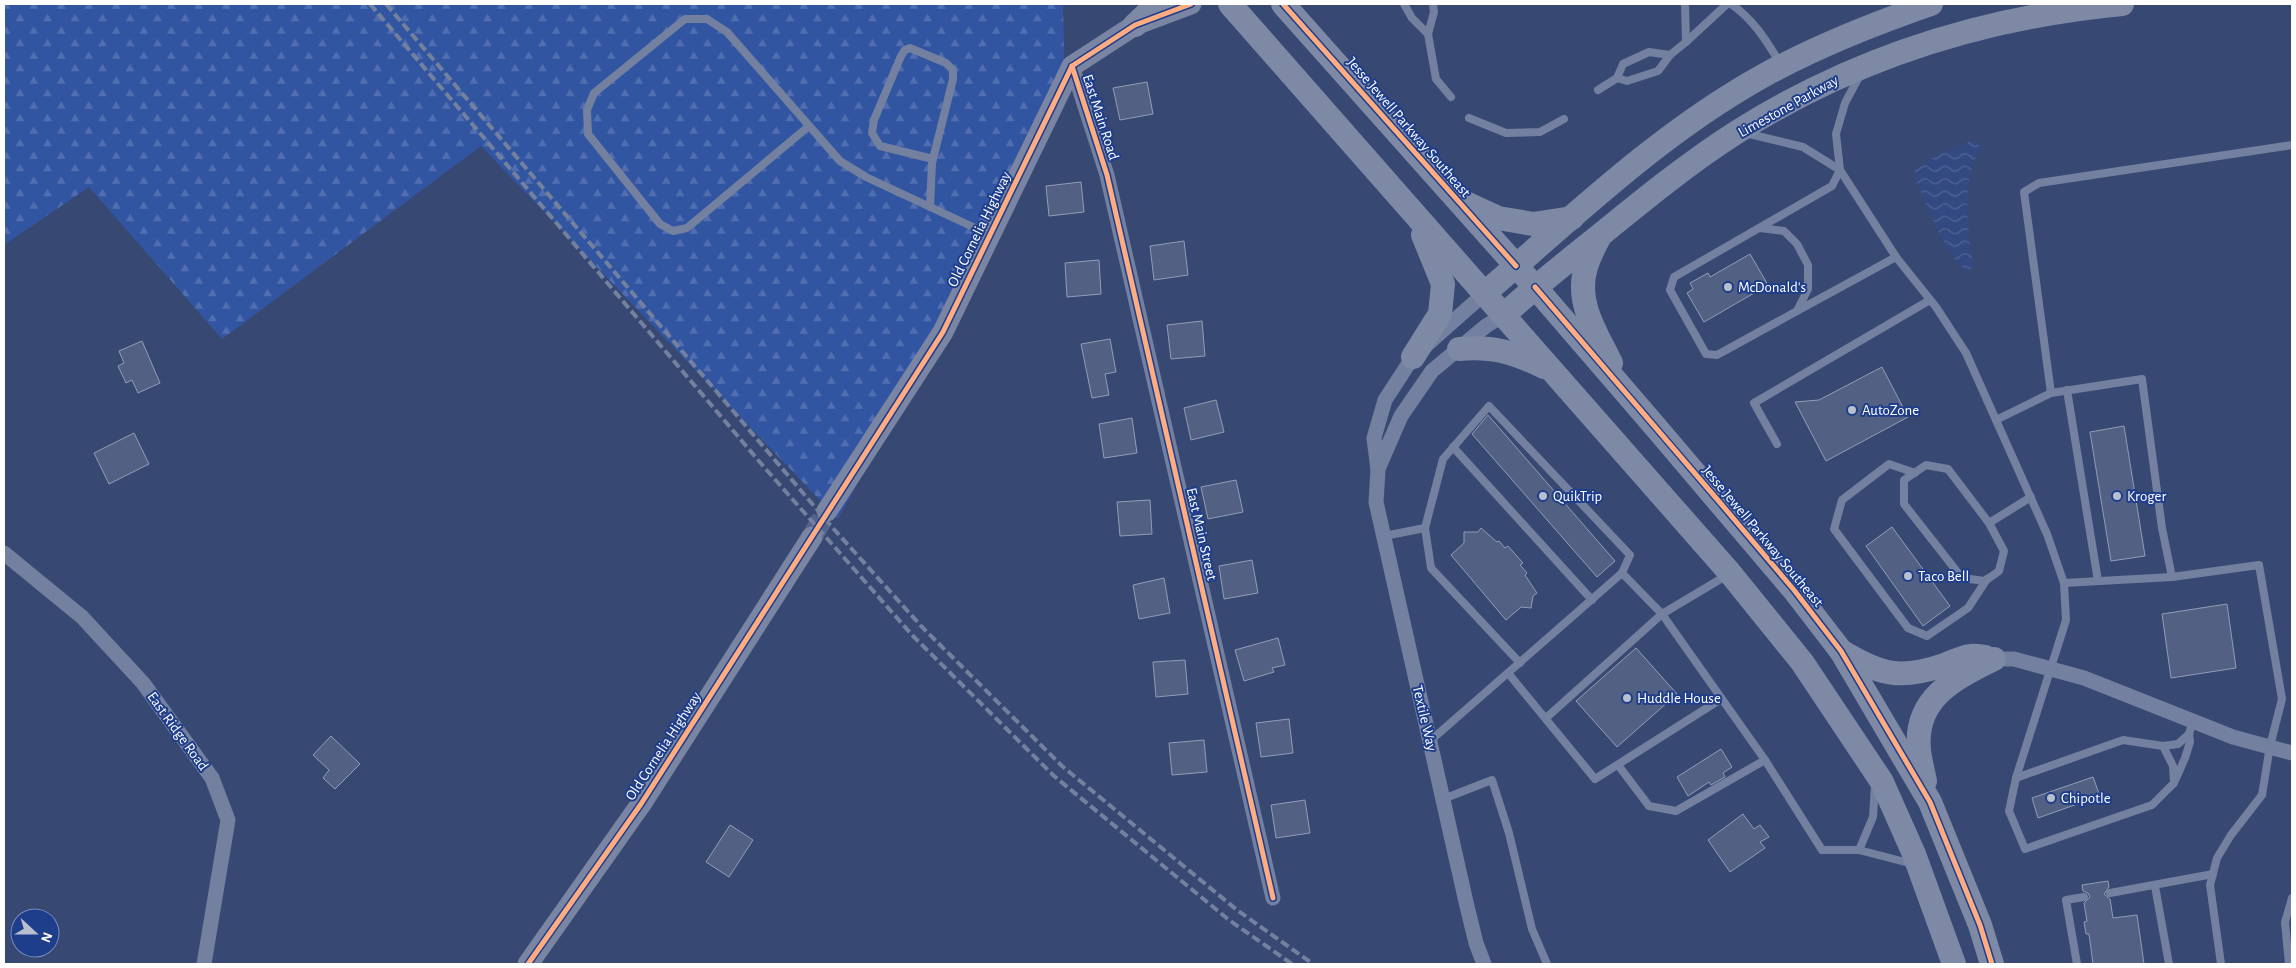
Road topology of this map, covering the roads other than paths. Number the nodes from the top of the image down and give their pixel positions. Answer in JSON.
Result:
{"nodes":[{"id":1,"x":1157,"y":4,"type":"edge"},
{"id":2,"x":1191,"y":4,"type":"edge"},
{"id":3,"x":1230,"y":4,"type":"edge"},
{"id":4,"x":1283,"y":4,"type":"edge"},
{"id":5,"x":1404,"y":4,"type":"edge"},
{"id":6,"x":1433,"y":4,"type":"edge"},
{"id":7,"x":1684,"y":4,"type":"edge"},
{"id":8,"x":1727,"y":4,"type":"edge"},
{"id":9,"x":1731,"y":4,"type":"edge"},
{"id":10,"x":1931,"y":4,"type":"edge"},
{"id":11,"x":2122,"y":4,"type":"edge"},
{"id":12,"x":1135,"y":25,"type":"junction"},
{"id":13,"x":1428,"y":34,"type":"junction"},
{"id":14,"x":1686,"y":42,"type":"junction"},
{"id":15,"x":1670,"y":54,"type":"junction"},
{"id":16,"x":1866,"y":65,"type":"junction"},
{"id":17,"x":1072,"y":66,"type":"junction"},
{"id":18,"x":1783,"y":67,"type":"junction"},
{"id":19,"x":1617,"y":78,"type":"junction"},
{"id":20,"x":1598,"y":90,"type":"dead end"},
{"id":21,"x":1451,"y":97,"type":"dead end"},
{"id":22,"x":1469,"y":118,"type":"dead end"},
{"id":23,"x":1564,"y":119,"type":"dead end"},
{"id":24,"x":809,"y":126,"type":"junction"},
{"id":25,"x":1738,"y":132,"type":"junction"},
{"id":26,"x":2292,"y":145,"type":"edge"},
{"id":27,"x":933,"y":159,"type":"junction"},
{"id":28,"x":1840,"y":170,"type":"junction"},
{"id":29,"x":1107,"y":175,"type":"joint"},
{"id":30,"x":1455,"y":198,"type":"junction"},
{"id":31,"x":930,"y":207,"type":"junction"},
{"id":32,"x":1416,"y":217,"type":"junction"},
{"id":33,"x":1572,"y":218,"type":"junction"},
{"id":34,"x":1760,"y":228,"type":"junction"},
{"id":35,"x":990,"y":235,"type":"junction"},
{"id":36,"x":1600,"y":236,"type":"junction"},
{"id":37,"x":1896,"y":257,"type":"junction"},
{"id":38,"x":1516,"y":266,"type":"junction"},
{"id":39,"x":1535,"y":287,"type":"junction"},
{"id":40,"x":1485,"y":292,"type":"junction"},
{"id":41,"x":1930,"y":300,"type":"junction"},
{"id":42,"x":1797,"y":311,"type":"junction"},
{"id":43,"x":1505,"y":314,"type":"junction"},
{"id":44,"x":1459,"y":349,"type":"junction"},
{"id":45,"x":1413,"y":357,"type":"junction"},
{"id":46,"x":1550,"y":370,"type":"junction"},
{"id":47,"x":2067,"y":390,"type":"junction"},
{"id":48,"x":2051,"y":393,"type":"junction"},
{"id":49,"x":1628,"y":395,"type":"junction"},
{"id":50,"x":1996,"y":420,"type":"junction"},
{"id":51,"x":1777,"y":444,"type":"dead end"},
{"id":52,"x":1454,"y":447,"type":"junction"},
{"id":53,"x":1378,"y":470,"type":"junction"},
{"id":54,"x":1915,"y":473,"type":"junction"},
{"id":55,"x":2031,"y":497,"type":"junction"},
{"id":56,"x":827,"y":511,"type":"tunnel mouth"},
{"id":57,"x":1989,"y":523,"type":"junction"},
{"id":58,"x":1425,"y":528,"type":"junction"},
{"id":59,"x":1384,"y":536,"type":"junction"},
{"id":60,"x":812,"y":537,"type":"tunnel mouth"},
{"id":61,"x":4,"y":553,"type":"edge"},
{"id":62,"x":1622,"y":573,"type":"junction"},
{"id":63,"x":1730,"y":573,"type":"junction"},
{"id":64,"x":2172,"y":577,"type":"junction"},
{"id":65,"x":1987,"y":580,"type":"junction"},
{"id":66,"x":2098,"y":581,"type":"junction"},
{"id":67,"x":2064,"y":583,"type":"junction"},
{"id":68,"x":1592,"y":600,"type":"junction"},
{"id":69,"x":1662,"y":614,"type":"junction"},
{"id":70,"x":1841,"y":651,"type":"junction"},
{"id":71,"x":1994,"y":659,"type":"junction"},
{"id":72,"x":1520,"y":663,"type":"junction"},
{"id":73,"x":2051,"y":669,"type":"junction"},
{"id":74,"x":1508,"y":673,"type":"junction"},
{"id":75,"x":1721,"y":699,"type":"junction"},
{"id":76,"x":1546,"y":718,"type":"junction"},
{"id":77,"x":2191,"y":727,"type":"junction"},
{"id":78,"x":1430,"y":742,"type":"junction"},
{"id":79,"x":2163,"y":746,"type":"junction"},
{"id":80,"x":2270,"y":746,"type":"junction"},
{"id":81,"x":2292,"y":753,"type":"edge"},
{"id":82,"x":1765,"y":760,"type":"junction"},
{"id":83,"x":1618,"y":765,"type":"junction"},
{"id":84,"x":1875,"y":776,"type":"junction"},
{"id":85,"x":2016,"y":778,"type":"junction"},
{"id":86,"x":2174,"y":783,"type":"junction"},
{"id":87,"x":1443,"y":799,"type":"junction"},
{"id":88,"x":1930,"y":802,"type":"junction"},
{"id":89,"x":1860,"y":850,"type":"junction"},
{"id":90,"x":1918,"y":866,"type":"junction"},
{"id":91,"x":2213,"y":874,"type":"junction"},
{"id":92,"x":2155,"y":886,"type":"junction"},
{"id":93,"x":2110,"y":893,"type":"dead end"},
{"id":94,"x":2084,"y":897,"type":"dead end"},
{"id":95,"x":1273,"y":898,"type":"dead end"},
{"id":96,"x":2292,"y":898,"type":"edge"},
{"id":97,"x":204,"y":964,"type":"edge"},
{"id":98,"x":528,"y":964,"type":"edge"},
{"id":99,"x":1484,"y":964,"type":"edge"},
{"id":100,"x":1547,"y":964,"type":"edge"},
{"id":101,"x":1954,"y":964,"type":"edge"},
{"id":102,"x":1992,"y":964,"type":"edge"},
{"id":103,"x":2076,"y":964,"type":"edge"},
{"id":104,"x":2169,"y":964,"type":"edge"},
{"id":105,"x":2221,"y":964,"type":"edge"},
{"id":106,"x":2289,"y":964,"type":"edge"}],
"edges":[{"from":1,"to":12,"type":"main road"},
{"from":2,"to":12,"type":"street"},
{"from":3,"to":32,"type":"main road"},
{"from":4,"to":30,"type":"main road","name":"Jesse Jewell Parkway Southeast"},
{"from":5,"to":13,"type":"lane"},
{"from":6,"to":13,"type":"lane"},
{"from":7,"to":14,"type":"lane"},
{"from":8,"to":14,"type":"lane"},
{"from":9,"to":18,"type":"lane"},
{"from":10,"to":18,"type":"main road"},
{"from":11,"to":16,"type":"main road","name":"Limestone Parkway"},
{"from":12,"to":17,"type":"street"},
{"from":13,"to":21,"type":"lane"},
{"from":14,"to":15,"type":"lane"},
{"from":15,"to":19,"type":"lane"},
{"from":15,"to":19,"type":"lane"},
{"from":16,"to":25,"type":"main road","name":"Limestone Parkway"},
{"from":16,"to":28,"type":"lane"},
{"from":17,"to":29,"type":"street","name":"East Main Road"},
{"from":17,"to":35,"type":"street","name":"Old Cornelia Highway"},
{"from":18,"to":33,"type":"main road"},
{"from":19,"to":20,"type":"lane"},
{"from":22,"to":23,"type":"lane"},
{"from":24,"to":24,"type":"lane"},
{"from":24,"to":31,"type":"lane"},
{"from":25,"to":28,"type":"lane"},
{"from":25,"to":36,"type":"main road","name":"Limestone Parkway"},
{"from":26,"to":48,"type":"lane"},
{"from":27,"to":27,"type":"lane"},
{"from":27,"to":31,"type":"lane"},
{"from":28,"to":34,"type":"lane"},
{"from":28,"to":37,"type":"lane"},
{"from":29,"to":95,"type":"street","name":"East Main Street"},
{"from":30,"to":33,"type":"main road"},
{"from":30,"to":38,"type":"main road","name":"Jesse Jewell Parkway Southeast"},
{"from":31,"to":35,"type":"lane"},
{"from":32,"to":40,"type":"main road"},
{"from":32,"to":45,"type":"main road"},
{"from":33,"to":38,"type":"main road"},
{"from":34,"to":42,"type":"lane"},
{"from":34,"to":42,"type":"lane"},
{"from":35,"to":56,"type":"street","name":"Old Cornelia Highway"},
{"from":36,"to":39,"type":"main road","name":"Limestone Parkway"},
{"from":36,"to":49,"type":"main road"},
{"from":37,"to":41,"type":"lane"},
{"from":37,"to":42,"type":"lane"},
{"from":38,"to":39,"type":"main road","name":"Jesse Jewell Parkway Southeast"},
{"from":38,"to":40,"type":"main road"},
{"from":39,"to":43,"type":"main road","name":"Limestone Parkway"},
{"from":39,"to":49,"type":"main road","name":"Jesse Jewell Parkway Southeast"},
{"from":40,"to":43,"type":"main road"},
{"from":40,"to":45,"type":"street","name":"Textile Way"},
{"from":41,"to":50,"type":"lane"},
{"from":41,"to":51,"type":"lane"},
{"from":43,"to":44,"type":"street","name":"Textile Way"},
{"from":43,"to":46,"type":"main road"},
{"from":44,"to":46,"type":"main road"},
{"from":44,"to":53,"type":"street","name":"Textile Way"},
{"from":45,"to":53,"type":"street","name":"Textile Way"},
{"from":46,"to":63,"type":"main road"},
{"from":47,"to":48,"type":"lane"},
{"from":47,"to":64,"type":"lane"},
{"from":47,"to":66,"type":"lane"},
{"from":48,"to":50,"type":"lane"},
{"from":49,"to":70,"type":"main road","name":"Jesse Jewell Parkway Southeast"},
{"from":50,"to":55,"type":"lane"},
{"from":52,"to":58,"type":"lane"},
{"from":52,"to":62,"type":"lane"},
{"from":52,"to":68,"type":"lane"},
{"from":53,"to":59,"type":"street","name":"Textile Way"},
{"from":54,"to":57,"type":"lane"},
{"from":54,"to":65,"type":"lane"},
{"from":54,"to":65,"type":"lane"},
{"from":55,"to":57,"type":"lane"},
{"from":55,"to":67,"type":"lane"},
{"from":57,"to":65,"type":"lane"},
{"from":58,"to":59,"type":"lane"},
{"from":58,"to":72,"type":"lane"},
{"from":59,"to":78,"type":"street","name":"Textile Way"},
{"from":60,"to":98,"type":"street","name":"Old Cornelia Highway"},
{"from":61,"to":97,"type":"street","name":"East Ridge Road"},
{"from":62,"to":68,"type":"lane"},
{"from":62,"to":69,"type":"lane"},
{"from":63,"to":69,"type":"lane"},
{"from":63,"to":84,"type":"main road"},
{"from":64,"to":66,"type":"lane"},
{"from":64,"to":80,"type":"lane"},
{"from":66,"to":67,"type":"lane"},
{"from":67,"to":73,"type":"lane"},
{"from":68,"to":72,"type":"lane"},
{"from":69,"to":75,"type":"lane"},
{"from":69,"to":76,"type":"lane"},
{"from":70,"to":71,"type":"main road"},
{"from":70,"to":88,"type":"main road","name":"Jesse Jewell Parkway Southeast"},
{"from":71,"to":73,"type":"street"},
{"from":71,"to":88,"type":"main road"},
{"from":72,"to":74,"type":"lane"},
{"from":73,"to":77,"type":"street"},
{"from":73,"to":85,"type":"lane"},
{"from":74,"to":76,"type":"lane"},
{"from":74,"to":78,"type":"lane"},
{"from":75,"to":82,"type":"lane"},
{"from":75,"to":83,"type":"lane"},
{"from":76,"to":83,"type":"lane"},
{"from":77,"to":79,"type":"lane"},
{"from":77,"to":80,"type":"street"},
{"from":77,"to":86,"type":"lane"},
{"from":78,"to":87,"type":"street","name":"Textile Way"},
{"from":79,"to":85,"type":"lane"},
{"from":79,"to":86,"type":"lane"},
{"from":80,"to":81,"type":"street"},
{"from":80,"to":91,"type":"lane"},
{"from":82,"to":83,"type":"lane"},
{"from":82,"to":89,"type":"lane"},
{"from":84,"to":89,"type":"lane"},
{"from":84,"to":90,"type":"main road"},
{"from":85,"to":86,"type":"lane"},
{"from":87,"to":99,"type":"street","name":"Textile Way"},
{"from":87,"to":100,"type":"lane"},
{"from":88,"to":102,"type":"main road","name":"Jesse Jewell Parkway Southeast"},
{"from":89,"to":90,"type":"lane"},
{"from":90,"to":101,"type":"main road"},
{"from":91,"to":92,"type":"lane"},
{"from":91,"to":105,"type":"lane"},
{"from":92,"to":93,"type":"lane"},
{"from":92,"to":104,"type":"lane"},
{"from":94,"to":103,"type":"lane"},
{"from":96,"to":106,"type":"lane"}]}
